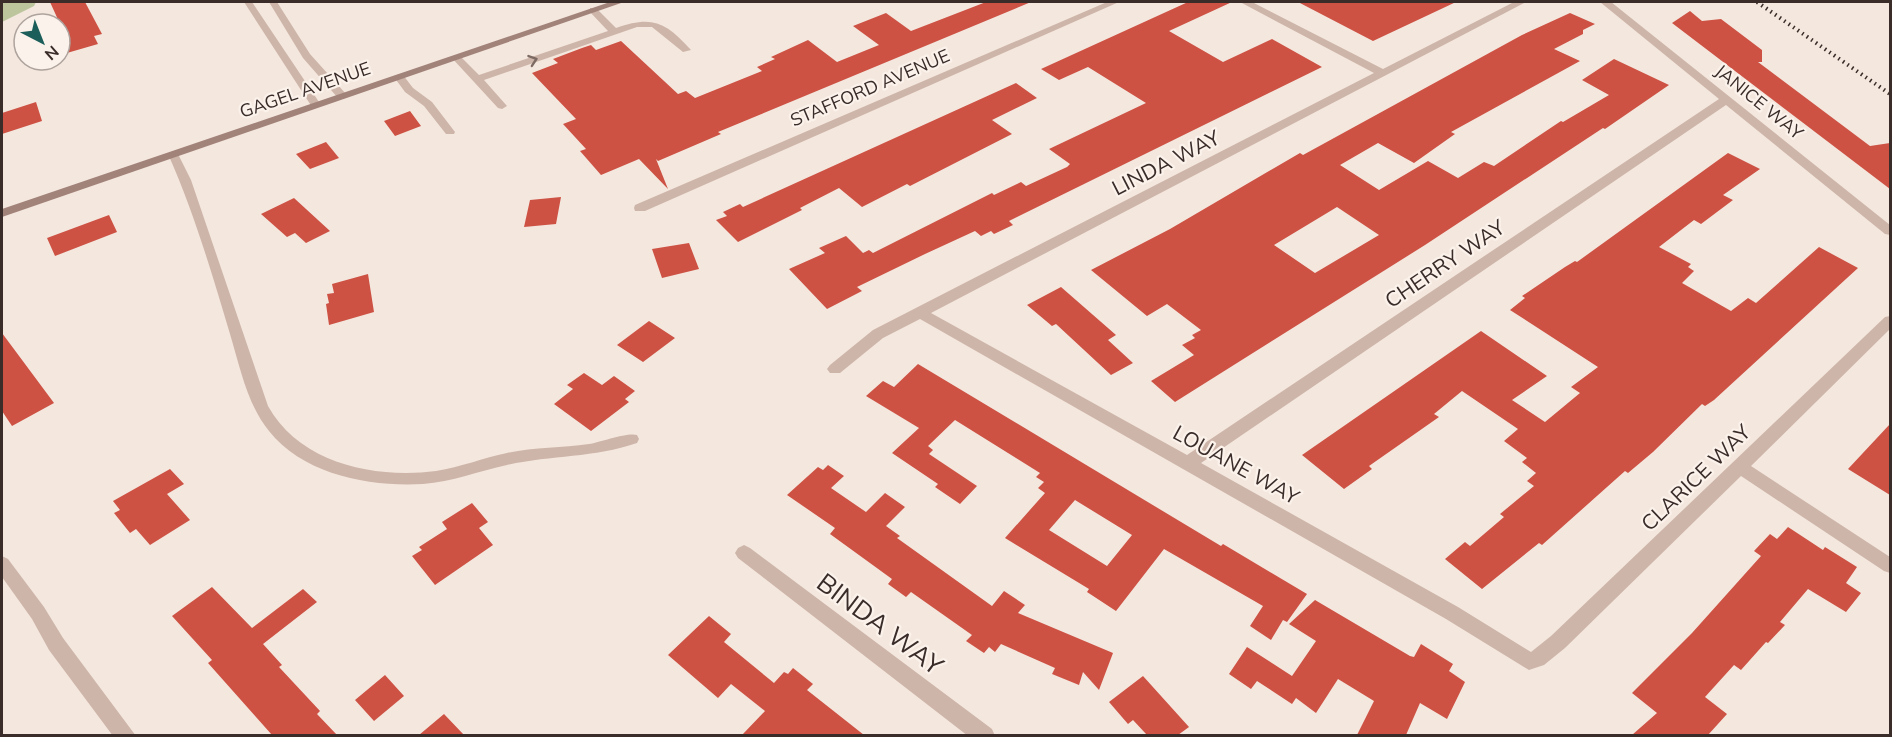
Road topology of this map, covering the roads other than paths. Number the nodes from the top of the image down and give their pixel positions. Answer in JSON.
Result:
{"nodes":[{"id":1,"x":248,"y":2,"type":"edge"},
{"id":2,"x":273,"y":2,"type":"edge"},
{"id":3,"x":619,"y":2,"type":"edge"},
{"id":4,"x":1114,"y":2,"type":"edge"},
{"id":5,"x":1245,"y":2,"type":"edge"},
{"id":6,"x":1521,"y":2,"type":"edge"},
{"id":7,"x":1605,"y":2,"type":"edge"},
{"id":8,"x":593,"y":10,"type":"junction"},
{"id":9,"x":615,"y":32,"type":"junction"},
{"id":10,"x":686,"y":50,"type":"dead end"},
{"id":11,"x":456,"y":57,"type":"junction"},
{"id":12,"x":1382,"y":73,"type":"junction"},
{"id":13,"x":399,"y":77,"type":"junction"},
{"id":14,"x":478,"y":79,"type":"junction"},
{"id":15,"x":342,"y":96,"type":"junction"},
{"id":16,"x":1727,"y":99,"type":"junction"},
{"id":17,"x":316,"y":105,"type":"junction"},
{"id":18,"x":502,"y":105,"type":"dead end"},
{"id":19,"x":450,"y":132,"type":"dead end"},
{"id":20,"x":173,"y":154,"type":"junction"},
{"id":21,"x":640,"y":208,"type":"dead end"},
{"id":22,"x":2,"y":213,"type":"edge"},
{"id":23,"x":1890,"y":231,"type":"edge"},
{"id":24,"x":919,"y":312,"type":"junction"},
{"id":25,"x":1890,"y":321,"type":"edge"},
{"id":26,"x":835,"y":369,"type":"dead end"},
{"id":27,"x":632,"y":439,"type":"dead end"},
{"id":28,"x":1187,"y":464,"type":"junction"},
{"id":29,"x":1740,"y":467,"type":"junction"},
{"id":30,"x":744,"y":553,"type":"dead end"},
{"id":31,"x":2,"y":564,"type":"edge"},
{"id":32,"x":1890,"y":566,"type":"edge"},
{"id":33,"x":1529,"y":661,"type":"joint"},
{"id":34,"x":126,"y":735,"type":"edge"},
{"id":35,"x":985,"y":735,"type":"edge"}],
"edges":[{"from":1,"to":17,"type":"lane"},
{"from":2,"to":15,"type":"lane"},
{"from":3,"to":8,"type":"street","name":"GAGEL AVENUE"},
{"from":4,"to":21,"type":"street","name":"STAFFORD AVENUE"},
{"from":5,"to":12,"type":"street"},
{"from":6,"to":12,"type":"street","name":"LINDA WAY"},
{"from":7,"to":16,"type":"street","name":"JANICE WAY"},
{"from":8,"to":9,"type":"lane"},
{"from":8,"to":11,"type":"street","name":"GAGEL AVENUE"},
{"from":9,"to":10,"type":"lane"},
{"from":14,"to":9,"type":"lane","one_way":true},
{"from":11,"to":13,"type":"street","name":"GAGEL AVENUE"},
{"from":11,"to":14,"type":"lane"},
{"from":12,"to":24,"type":"street","name":"LINDA WAY"},
{"from":13,"to":15,"type":"street","name":"GAGEL AVENUE"},
{"from":13,"to":19,"type":"lane"},
{"from":14,"to":18,"type":"lane"},
{"from":15,"to":17,"type":"street","name":"GAGEL AVENUE"},
{"from":16,"to":23,"type":"street","name":"JANICE WAY"},
{"from":16,"to":28,"type":"street","name":"CHERRY WAY"},
{"from":17,"to":20,"type":"street","name":"GAGEL AVENUE"},
{"from":20,"to":22,"type":"street","name":"GAGEL AVENUE"},
{"from":20,"to":27,"type":"lane"},
{"from":24,"to":26,"type":"street","name":"LINDA WAY"},
{"from":24,"to":28,"type":"street","name":"LOUANE WAY"},
{"from":25,"to":29,"type":"street","name":"CLARICE WAY"},
{"from":28,"to":33,"type":"street","name":"LOUANE WAY"},
{"from":29,"to":32,"type":"street"},
{"from":29,"to":33,"type":"street","name":"CLARICE WAY"},
{"from":30,"to":35,"type":"street","name":"BINDA WAY"},
{"from":31,"to":34,"type":"street"}]}
